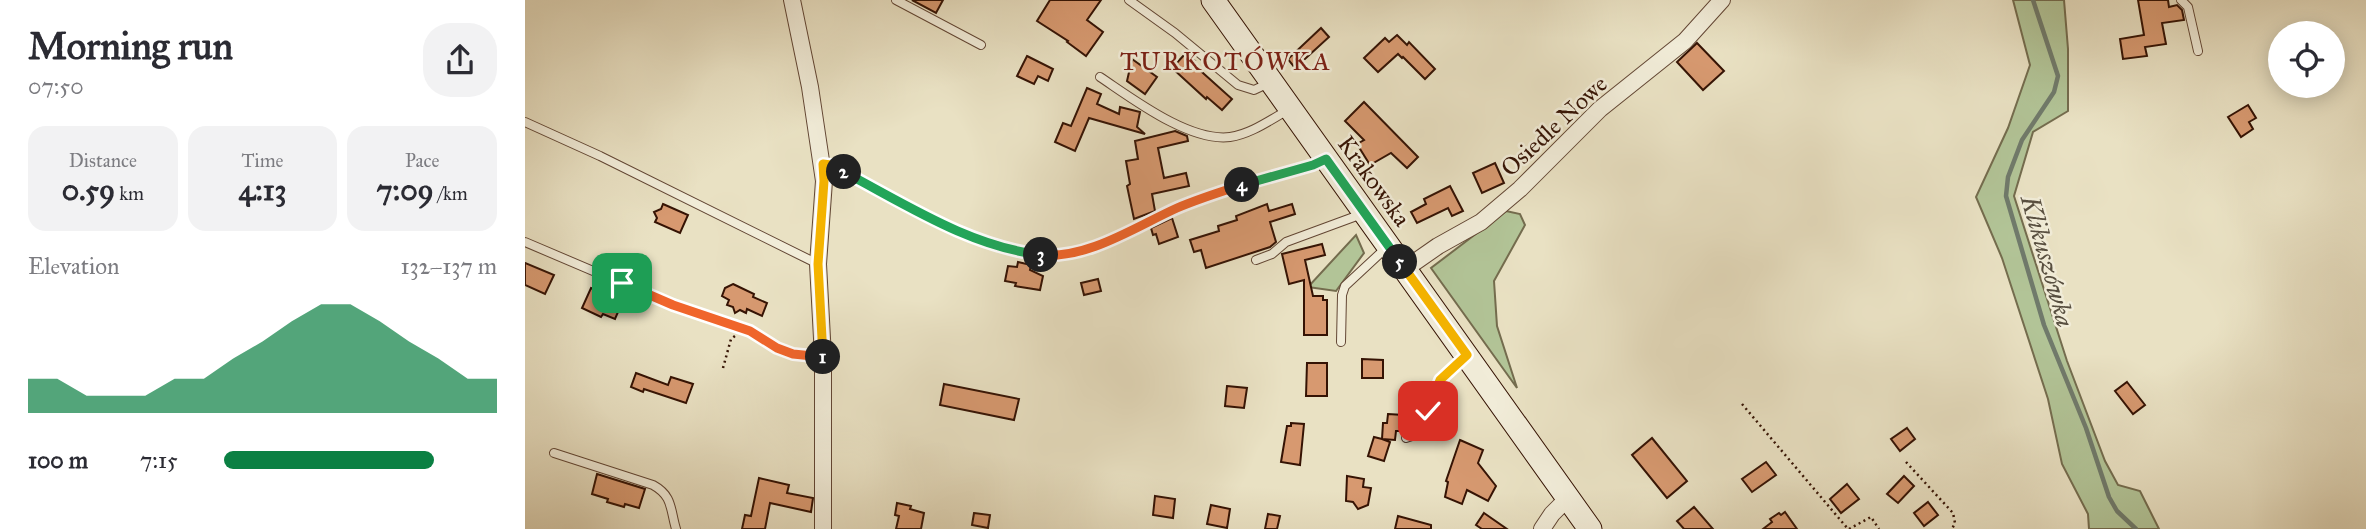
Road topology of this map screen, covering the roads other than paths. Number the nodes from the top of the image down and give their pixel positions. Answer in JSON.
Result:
{"nodes":[{"id":1,"x":792,"y":0,"type":"edge"},
{"id":2,"x":896,"y":0,"type":"edge"},
{"id":3,"x":1129,"y":0,"type":"edge"},
{"id":4,"x":1213,"y":0,"type":"edge"},
{"id":5,"x":1721,"y":0,"type":"edge"},
{"id":6,"x":2181,"y":0,"type":"edge"},
{"id":7,"x":981,"y":45,"type":"dead end"},
{"id":8,"x":2198,"y":51,"type":"dead end"},
{"id":9,"x":1100,"y":77,"type":"dead end"},
{"id":10,"x":1271,"y":82,"type":"junction"},
{"id":11,"x":1291,"y":109,"type":"junction"},
{"id":12,"x":525,"y":122,"type":"edge"},
{"id":13,"x":1326,"y":159,"type":"junction"},
{"id":14,"x":823,"y":164,"type":"junction"},
{"id":15,"x":1366,"y":213,"type":"junction"},
{"id":16,"x":525,"y":242,"type":"edge"},
{"id":17,"x":1389,"y":246,"type":"junction"},
{"id":18,"x":1256,"y":260,"type":"dead end"},
{"id":19,"x":818,"y":264,"type":"junction"},
{"id":20,"x":1405,"y":269,"type":"junction"},
{"id":21,"x":1341,"y":342,"type":"dead end"},
{"id":22,"x":1467,"y":355,"type":"junction"},
{"id":23,"x":823,"y":357,"type":"junction"},
{"id":24,"x":1406,"y":438,"type":"dead end"},
{"id":25,"x":554,"y":453,"type":"dead end"},
{"id":26,"x":1569,"y":498,"type":"junction"},
{"id":27,"x":676,"y":529,"type":"edge"},
{"id":28,"x":823,"y":529,"type":"edge"},
{"id":29,"x":1542,"y":529,"type":"edge"},
{"id":30,"x":1590,"y":529,"type":"edge"}],
"edges":[{"from":1,"to":14,"type":"street"},
{"from":2,"to":7,"type":"lane"},
{"from":3,"to":10,"type":"lane"},
{"from":4,"to":10,"type":"main road","name":"Krakowska"},
{"from":5,"to":20,"type":"street","name":"Osiedle Nowe"},
{"from":6,"to":8,"type":"lane"},
{"from":9,"to":11,"type":"lane"},
{"from":10,"to":11,"type":"main road","name":"Krakowska"},
{"from":11,"to":13,"type":"main road","name":"Krakowska"},
{"from":12,"to":19,"type":"lane"},
{"from":13,"to":14,"type":"lane"},
{"from":13,"to":15,"type":"main road","name":"Krakowska"},
{"from":14,"to":19,"type":"street"},
{"from":15,"to":17,"type":"main road","name":"Krakowska"},
{"from":15,"to":18,"type":"lane"},
{"from":16,"to":23,"type":"lane"},
{"from":17,"to":20,"type":"main road","name":"Krakowska"},
{"from":17,"to":21,"type":"lane"},
{"from":19,"to":23,"type":"street"},
{"from":20,"to":22,"type":"main road","name":"Krakowska"},
{"from":22,"to":24,"type":"lane"},
{"from":22,"to":26,"type":"main road","name":"Krakowska"},
{"from":23,"to":28,"type":"street"},
{"from":25,"to":27,"type":"lane"},
{"from":26,"to":29,"type":"street"},
{"from":26,"to":30,"type":"main road","name":"Krakowska"}]}
